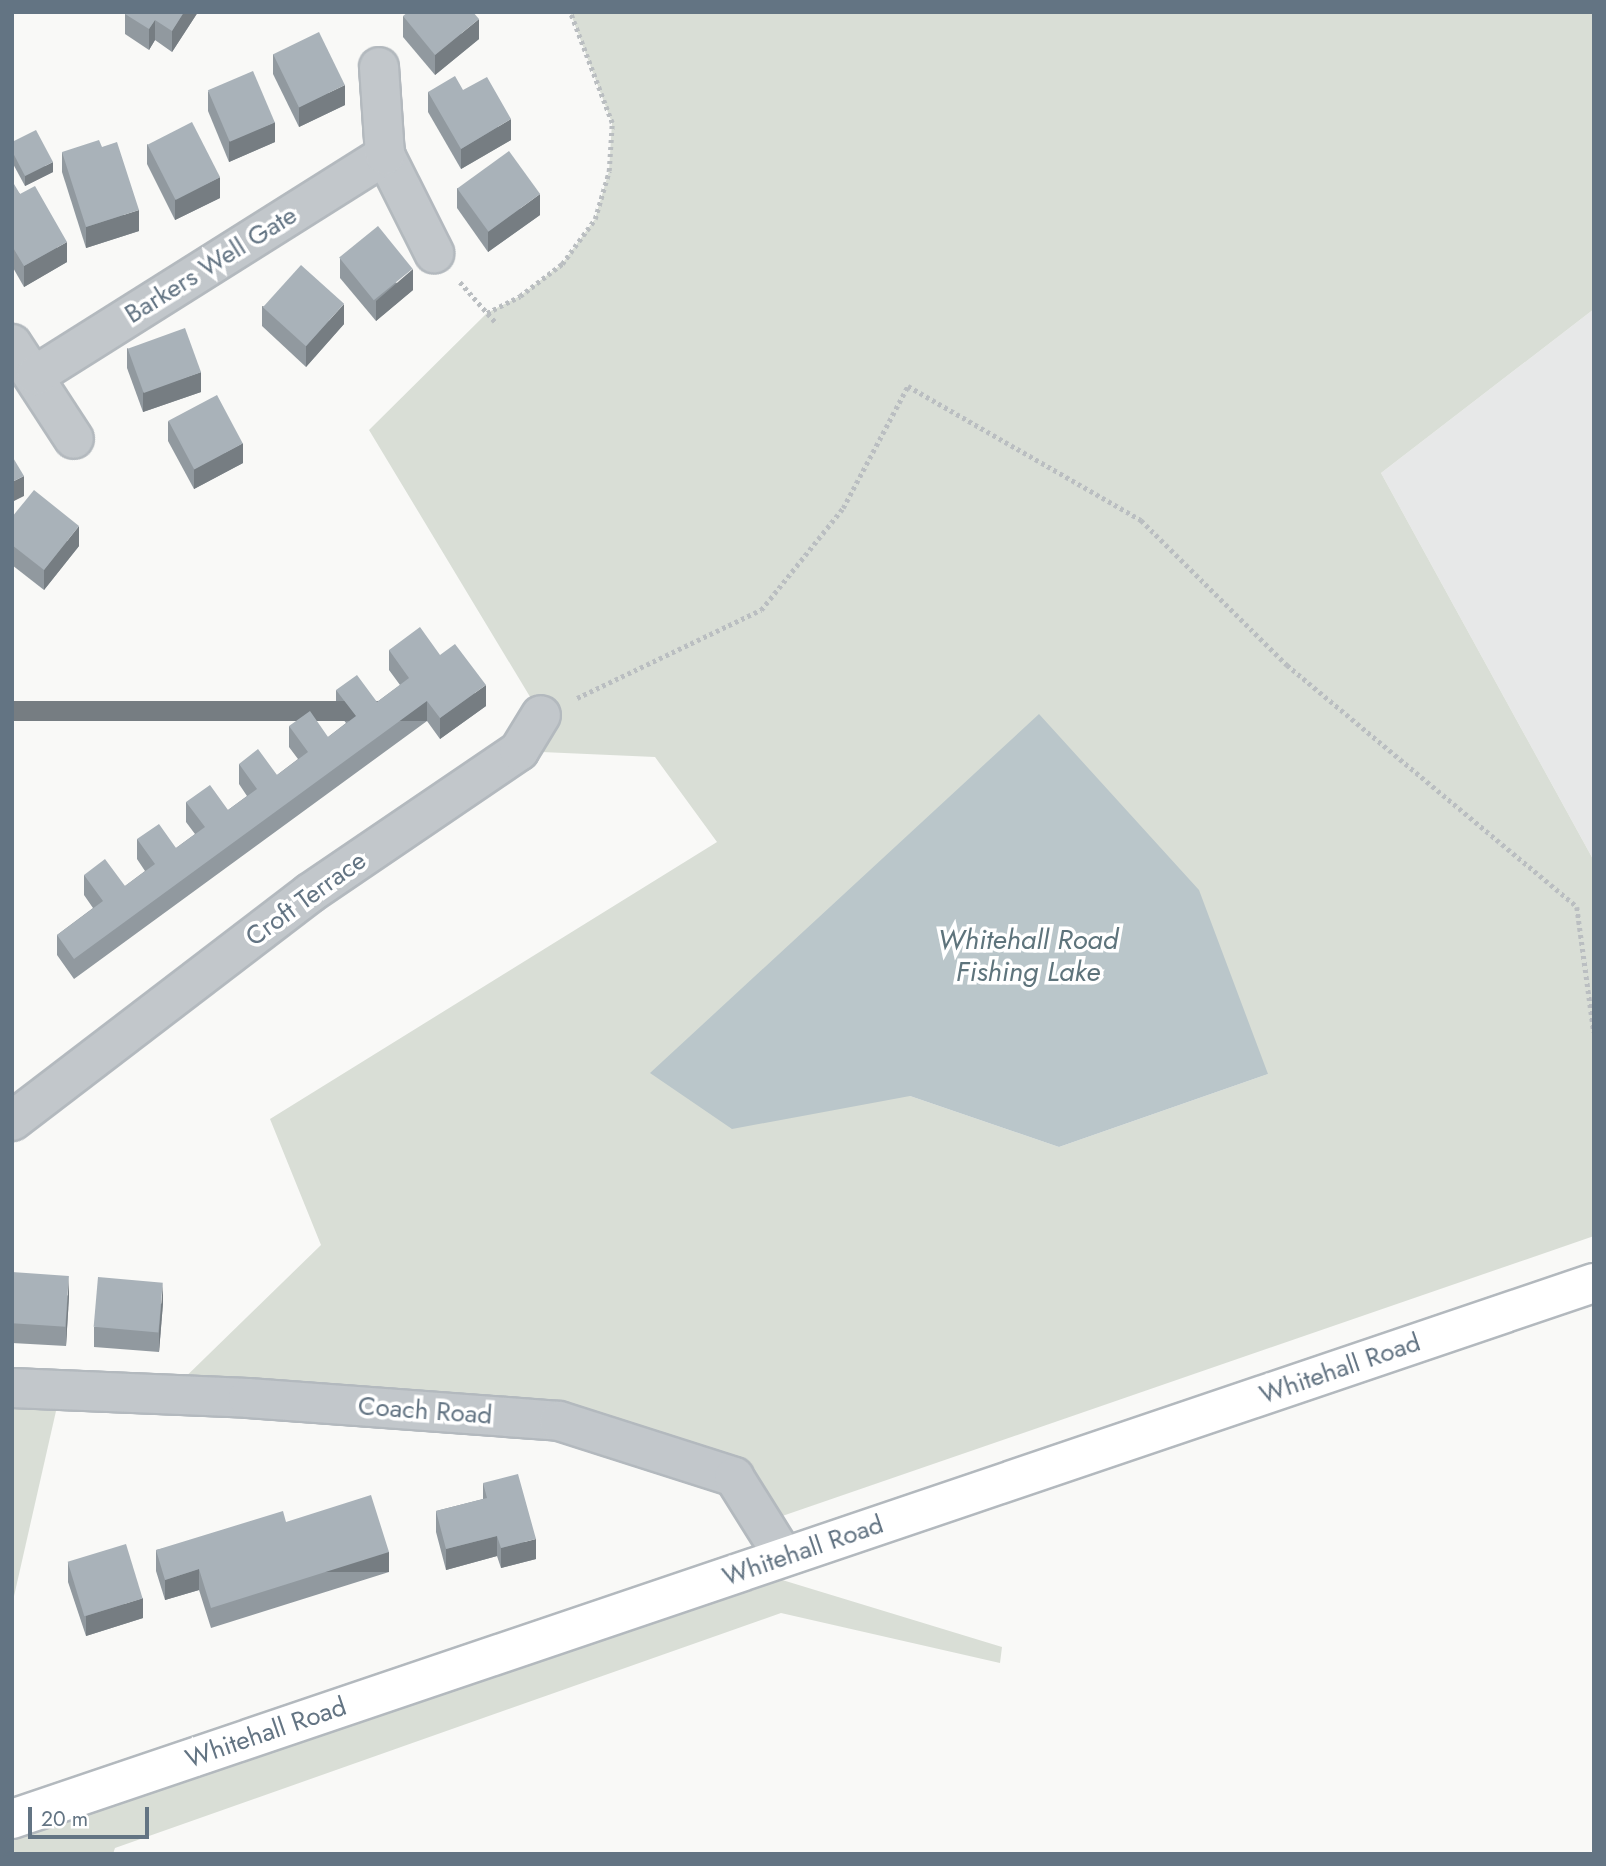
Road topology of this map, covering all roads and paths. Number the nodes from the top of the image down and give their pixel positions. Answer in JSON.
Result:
{"nodes":[{"id":1,"x":570,"y":12,"type":"edge"},
{"id":2,"x":379,"y":67,"type":"dead end"},
{"id":3,"x":385,"y":156,"type":"junction"},
{"id":4,"x":434,"y":253,"type":"joint"},
{"id":5,"x":487,"y":313,"type":"junction"},
{"id":6,"x":497,"y":324,"type":"dead end"},
{"id":7,"x":12,"y":344,"type":"edge"},
{"id":8,"x":36,"y":375,"type":"junction"},
{"id":9,"x":74,"y":439,"type":"dead end"},
{"id":10,"x":541,"y":715,"type":"joint"},
{"id":11,"x":1594,"y":1032,"type":"edge"},
{"id":12,"x":12,"y":1121,"type":"edge"},
{"id":13,"x":1594,"y":1283,"type":"edge"},
{"id":14,"x":12,"y":1388,"type":"edge"},
{"id":15,"x":784,"y":1558,"type":"junction"},
{"id":16,"x":12,"y":1819,"type":"edge"}],
"edges":[{"from":1,"to":5,"type":"path"},
{"from":2,"to":3,"type":"street"},
{"from":3,"to":4,"type":"street"},
{"from":3,"to":8,"type":"street","name":"Barkers Well Gate"},
{"from":4,"to":5,"type":"path"},
{"from":5,"to":6,"type":"path"},
{"from":7,"to":8,"type":"street"},
{"from":8,"to":9,"type":"street"},
{"from":10,"to":11,"type":"path"},
{"from":10,"to":12,"type":"street","name":"Croft Terrace"},
{"from":13,"to":15,"type":"main road","name":"Whitehall Road"},
{"from":14,"to":15,"type":"street","name":"Coach Road"},
{"from":15,"to":16,"type":"main road","name":"Whitehall Road"}]}
